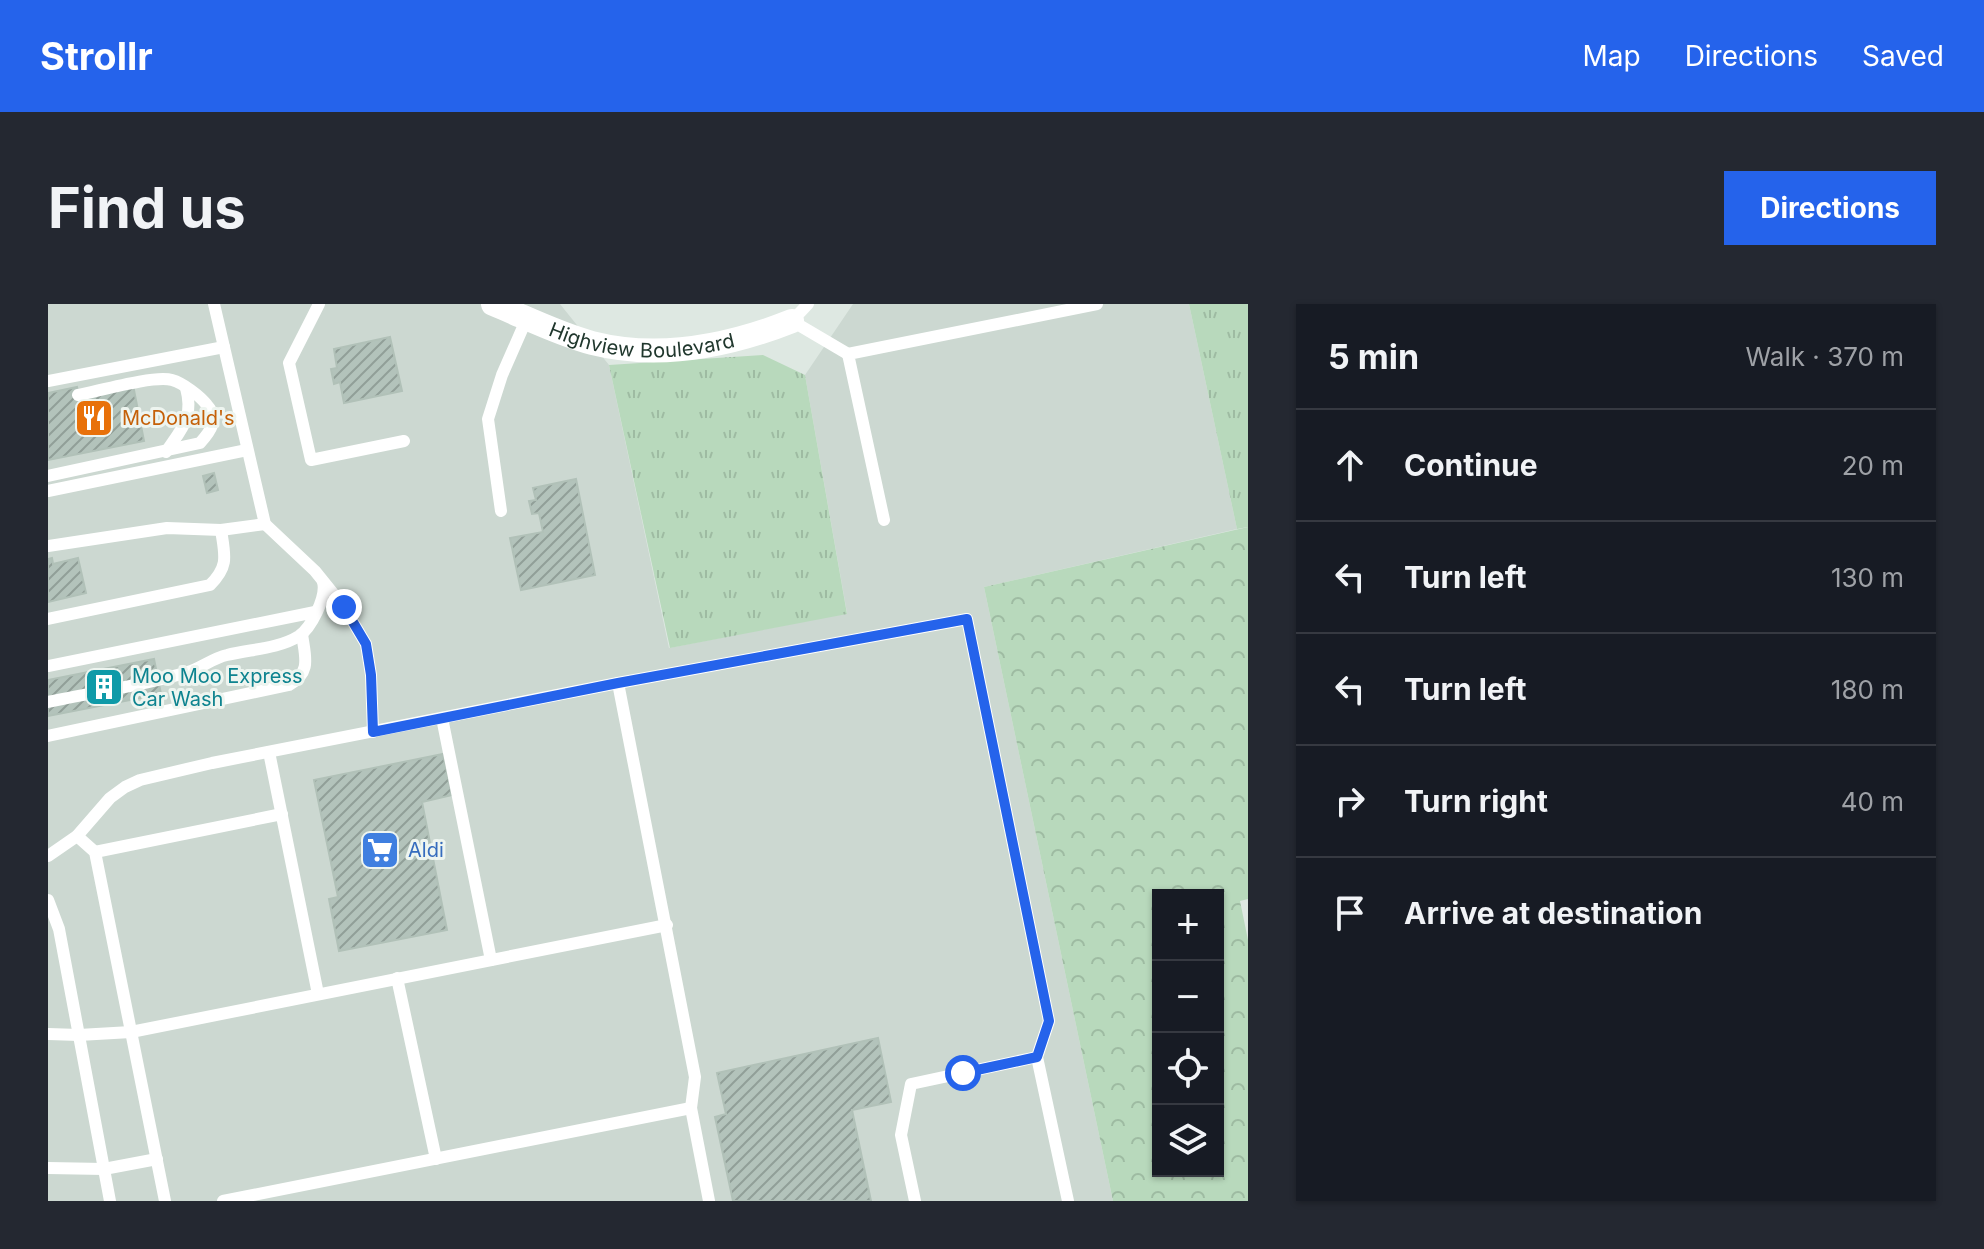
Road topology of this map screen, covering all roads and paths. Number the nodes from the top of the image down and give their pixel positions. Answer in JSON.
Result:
{"nodes":[{"id":1,"x":214,"y":304,"type":"edge"},
{"id":2,"x":319,"y":304,"type":"edge"},
{"id":3,"x":493,"y":304,"type":"edge"},
{"id":4,"x":1097,"y":304,"type":"edge"},
{"id":5,"x":800,"y":312,"type":"edge"},
{"id":6,"x":527,"y":318,"type":"junction"},
{"id":7,"x":224,"y":347,"type":"junction"},
{"id":8,"x":848,"y":354,"type":"junction"},
{"id":9,"x":48,"y":381,"type":"edge"},
{"id":10,"x":186,"y":388,"type":"junction"},
{"id":11,"x":78,"y":395,"type":"dead end"},
{"id":12,"x":404,"y":441,"type":"dead end"},
{"id":13,"x":247,"y":450,"type":"junction"},
{"id":14,"x":166,"y":452,"type":"junction"},
{"id":15,"x":48,"y":476,"type":"edge"},
{"id":16,"x":48,"y":491,"type":"edge"},
{"id":17,"x":501,"y":511,"type":"dead end"},
{"id":18,"x":884,"y":520,"type":"dead end"},
{"id":19,"x":265,"y":524,"type":"junction"},
{"id":20,"x":221,"y":530,"type":"junction"},
{"id":21,"x":48,"y":546,"type":"edge"},
{"id":22,"x":322,"y":579,"type":"junction"},
{"id":23,"x":315,"y":612,"type":"junction"},
{"id":24,"x":48,"y":619,"type":"edge"},
{"id":25,"x":302,"y":634,"type":"junction"},
{"id":26,"x":48,"y":666,"type":"edge"},
{"id":27,"x":618,"y":683,"type":"junction"},
{"id":28,"x":48,"y":702,"type":"edge"},
{"id":29,"x":442,"y":718,"type":"junction"},
{"id":30,"x":373,"y":732,"type":"junction"},
{"id":31,"x":48,"y":736,"type":"edge"},
{"id":32,"x":269,"y":752,"type":"junction"},
{"id":33,"x":282,"y":814,"type":"junction"},
{"id":34,"x":77,"y":836,"type":"junction"},
{"id":35,"x":95,"y":852,"type":"junction"},
{"id":36,"x":48,"y":856,"type":"edge"},
{"id":37,"x":48,"y":900,"type":"edge"},
{"id":38,"x":667,"y":925,"type":"junction"},
{"id":39,"x":491,"y":960,"type":"junction"},
{"id":40,"x":397,"y":978,"type":"junction"},
{"id":41,"x":318,"y":994,"type":"junction"},
{"id":42,"x":131,"y":1032,"type":"junction"},
{"id":43,"x":48,"y":1034,"type":"edge"},
{"id":44,"x":79,"y":1035,"type":"junction"},
{"id":45,"x":1037,"y":1057,"type":"junction"},
{"id":46,"x":691,"y":1108,"type":"junction"},
{"id":47,"x":157,"y":1159,"type":"junction"},
{"id":48,"x":436,"y":1159,"type":"junction"},
{"id":49,"x":48,"y":1168,"type":"edge"},
{"id":50,"x":104,"y":1169,"type":"junction"},
{"id":51,"x":110,"y":1201,"type":"edge"},
{"id":52,"x":165,"y":1201,"type":"edge"},
{"id":53,"x":223,"y":1201,"type":"edge"},
{"id":54,"x":709,"y":1201,"type":"edge"},
{"id":55,"x":915,"y":1201,"type":"edge"},
{"id":56,"x":1068,"y":1201,"type":"edge"}],
"edges":[{"from":1,"to":7,"type":"lane"},
{"from":2,"to":12,"type":"lane"},
{"from":3,"to":6,"type":"street","name":"Highview Boulevard"},
{"from":4,"to":8,"type":"lane"},
{"from":5,"to":6,"type":"street","name":"Highview Boulevard"},
{"from":5,"to":8,"type":"lane"},
{"from":6,"to":17,"type":"lane"},
{"from":7,"to":9,"type":"lane"},
{"from":7,"to":13,"type":"lane"},
{"from":8,"to":18,"type":"lane"},
{"from":10,"to":11,"type":"lane"},
{"from":10,"to":14,"type":"lane"},
{"from":10,"to":14,"type":"lane"},
{"from":13,"to":16,"type":"lane"},
{"from":13,"to":19,"type":"lane"},
{"from":14,"to":15,"type":"lane"},
{"from":19,"to":20,"type":"lane"},
{"from":19,"to":22,"type":"lane"},
{"from":20,"to":21,"type":"lane"},
{"from":20,"to":24,"type":"lane"},
{"from":22,"to":23,"type":"lane"},
{"from":22,"to":30,"type":"lane"},
{"from":23,"to":25,"type":"lane"},
{"from":23,"to":26,"type":"lane"},
{"from":25,"to":28,"type":"lane"},
{"from":25,"to":31,"type":"lane"},
{"from":27,"to":29,"type":"lane"},
{"from":27,"to":38,"type":"lane"},
{"from":27,"to":45,"type":"lane"},
{"from":29,"to":30,"type":"lane"},
{"from":29,"to":39,"type":"lane"},
{"from":30,"to":32,"type":"lane"},
{"from":32,"to":33,"type":"lane"},
{"from":32,"to":34,"type":"lane"},
{"from":33,"to":35,"type":"lane"},
{"from":33,"to":41,"type":"lane"},
{"from":34,"to":35,"type":"lane"},
{"from":34,"to":36,"type":"lane"},
{"from":35,"to":42,"type":"lane"},
{"from":37,"to":44,"type":"lane"},
{"from":38,"to":39,"type":"lane"},
{"from":38,"to":46,"type":"lane"},
{"from":39,"to":40,"type":"lane"},
{"from":40,"to":41,"type":"lane"},
{"from":40,"to":48,"type":"lane"},
{"from":41,"to":42,"type":"lane"},
{"from":42,"to":44,"type":"lane"},
{"from":42,"to":47,"type":"lane"},
{"from":43,"to":44,"type":"lane"},
{"from":44,"to":50,"type":"lane"},
{"from":45,"to":55,"type":"lane"},
{"from":45,"to":56,"type":"lane"},
{"from":46,"to":48,"type":"lane"},
{"from":46,"to":54,"type":"lane"},
{"from":47,"to":50,"type":"lane"},
{"from":47,"to":52,"type":"lane"},
{"from":48,"to":53,"type":"lane"},
{"from":49,"to":50,"type":"lane"},
{"from":50,"to":51,"type":"lane"}]}
